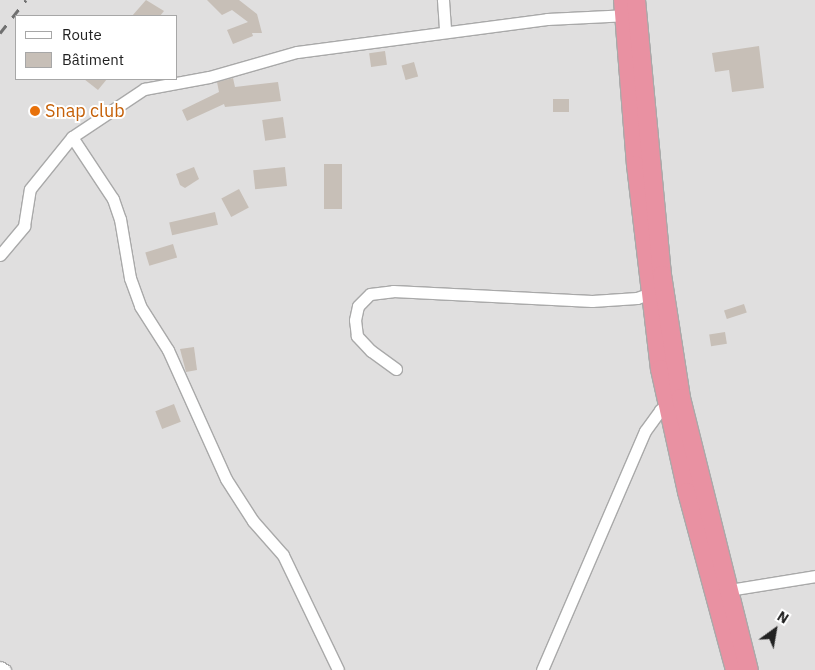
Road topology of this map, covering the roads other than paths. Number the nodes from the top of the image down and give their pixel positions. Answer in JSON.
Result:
{"nodes":[{"id":1,"x":443,"y":0,"type":"edge"},
{"id":2,"x":630,"y":8,"type":"edge"},
{"id":3,"x":445,"y":32,"type":"junction"},
{"id":4,"x":72,"y":137,"type":"junction"},
{"id":5,"x":0,"y":254,"type":"edge"},
{"id":6,"x":651,"y":293,"type":"junction"},
{"id":7,"x":396,"y":369,"type":"dead end"},
{"id":8,"x":674,"y":401,"type":"junction"},
{"id":9,"x":815,"y":576,"type":"edge"},
{"id":10,"x":729,"y":590,"type":"junction"},
{"id":11,"x":0,"y":667,"type":"edge"},
{"id":12,"x":6,"y":670,"type":"edge"},
{"id":13,"x":338,"y":670,"type":"edge"},
{"id":14,"x":542,"y":670,"type":"edge"},
{"id":15,"x":735,"y":670,"type":"edge"},
{"id":16,"x":749,"y":670,"type":"edge"}],
"edges":[{"from":1,"to":3,"type":"street"},
{"from":2,"to":3,"type":"street"},
{"from":2,"to":6,"type":"highway"},
{"from":2,"to":8,"type":"highway"},
{"from":3,"to":4,"type":"street"},
{"from":4,"to":5,"type":"street"},
{"from":4,"to":13,"type":"street"},
{"from":6,"to":7,"type":"street"},
{"from":6,"to":8,"type":"highway"},
{"from":8,"to":10,"type":"highway"},
{"from":8,"to":14,"type":"street"},
{"from":8,"to":15,"type":"highway"},
{"from":9,"to":10,"type":"street"},
{"from":10,"to":16,"type":"highway"},
{"from":11,"to":12,"type":"street"}]}
